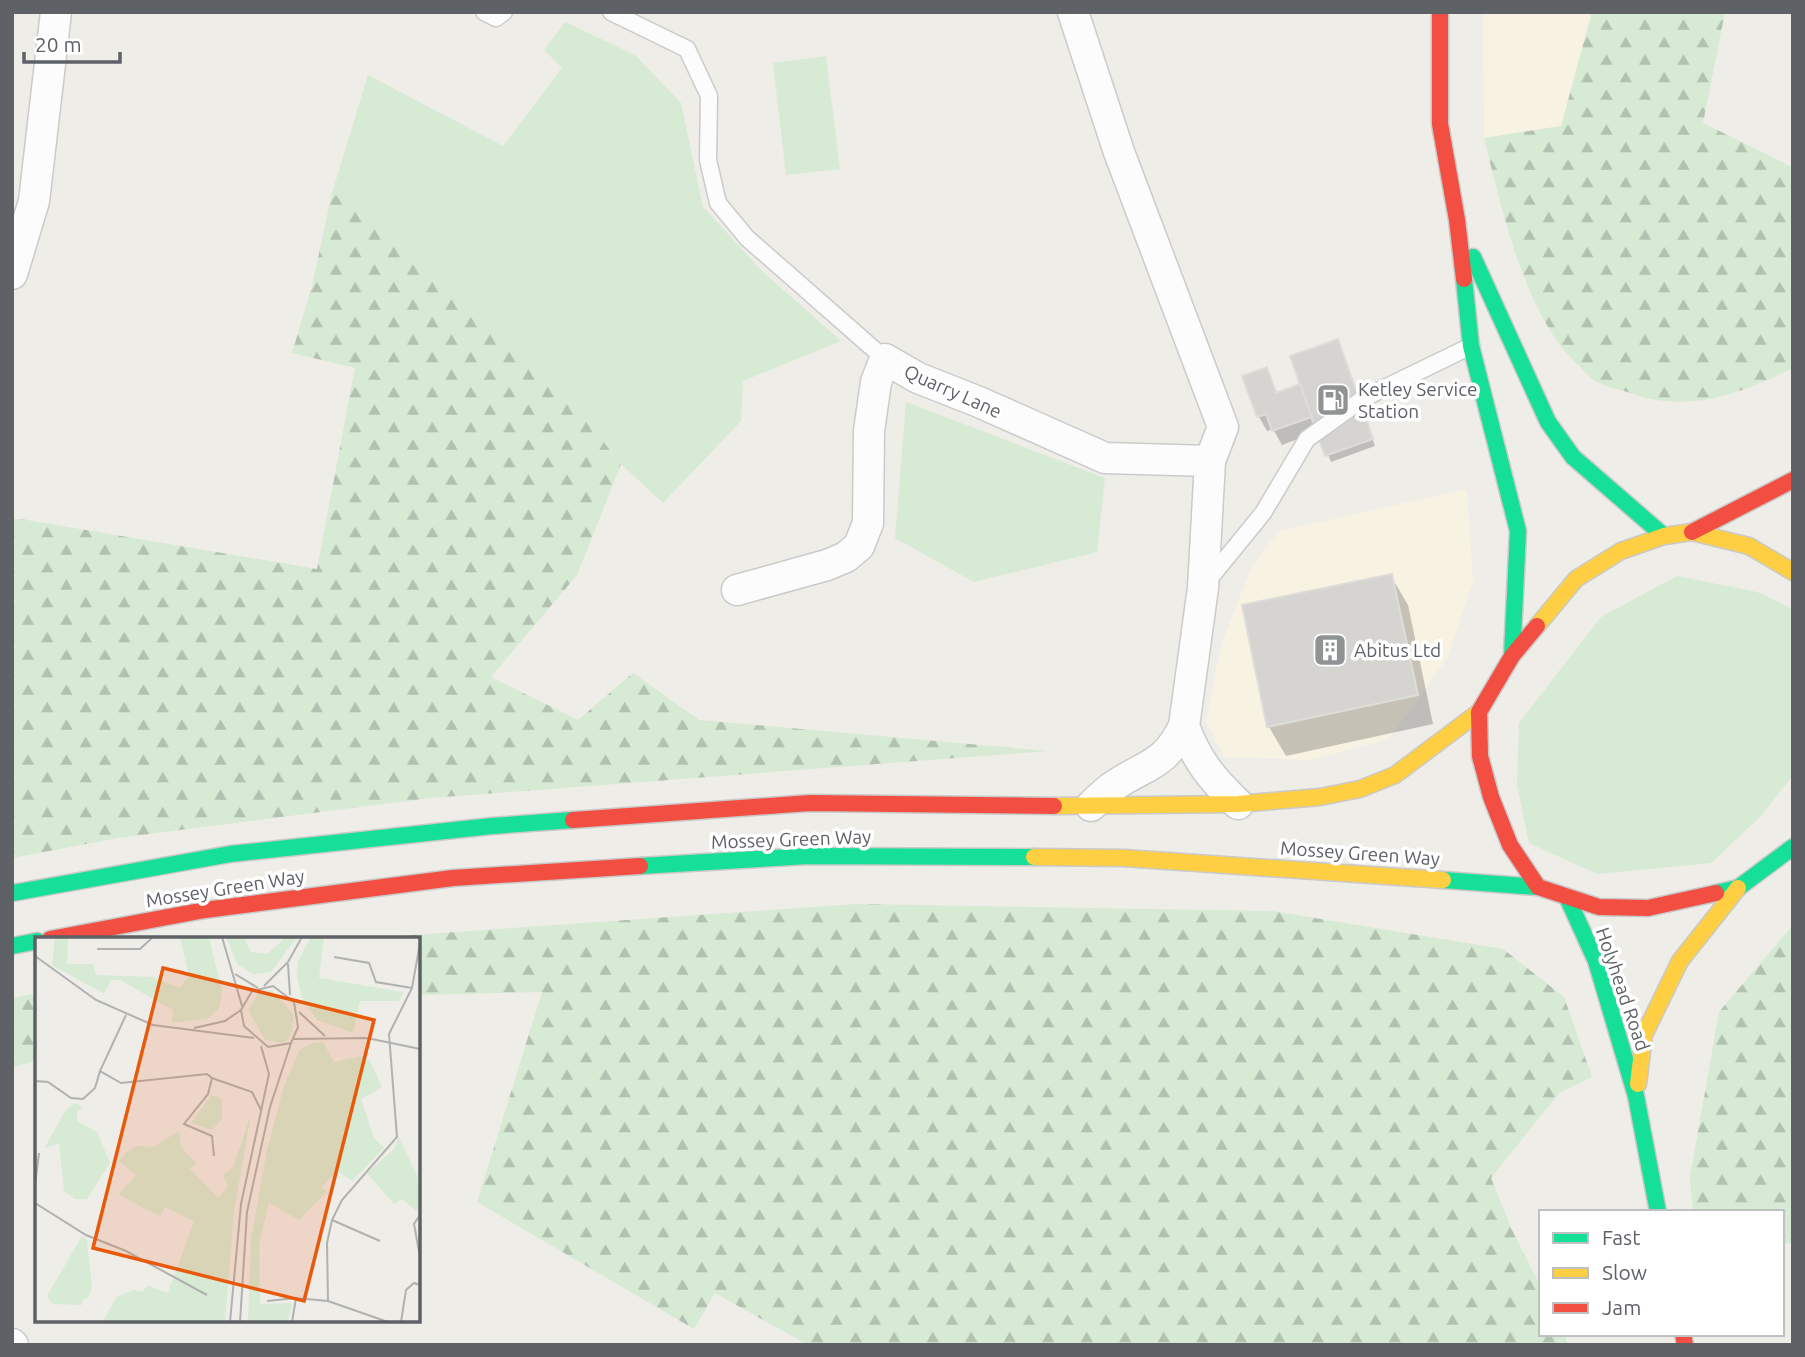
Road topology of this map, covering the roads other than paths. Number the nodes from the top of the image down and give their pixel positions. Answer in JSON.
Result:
{"nodes":[{"id":1,"x":56,"y":12,"type":"edge"},
{"id":2,"x":484,"y":12,"type":"edge"},
{"id":3,"x":504,"y":12,"type":"edge"},
{"id":4,"x":611,"y":12,"type":"edge"},
{"id":5,"x":1073,"y":12,"type":"edge"},
{"id":6,"x":1440,"y":12,"type":"edge"},
{"id":7,"x":1457,"y":220,"type":"junction"},
{"id":8,"x":12,"y":274,"type":"edge"},
{"id":9,"x":1471,"y":346,"type":"junction"},
{"id":10,"x":885,"y":359,"type":"junction"},
{"id":11,"x":1210,"y":461,"type":"junction"},
{"id":12,"x":1793,"y":480,"type":"edge"},
{"id":13,"x":1692,"y":532,"type":"junction"},
{"id":14,"x":1664,"y":536,"type":"junction"},
{"id":15,"x":1793,"y":572,"type":"edge"},
{"id":16,"x":1203,"y":588,"type":"junction"},
{"id":17,"x":737,"y":590,"type":"dead end"},
{"id":18,"x":1512,"y":656,"type":"junction"},
{"id":19,"x":1479,"y":712,"type":"junction"},
{"id":20,"x":1184,"y":726,"type":"junction"},
{"id":21,"x":1238,"y":804,"type":"junction"},
{"id":22,"x":1091,"y":806,"type":"junction"},
{"id":23,"x":1793,"y":847,"type":"edge"},
{"id":24,"x":1538,"y":887,"type":"junction"},
{"id":25,"x":1738,"y":888,"type":"junction"},
{"id":26,"x":12,"y":893,"type":"edge"},
{"id":27,"x":1567,"y":897,"type":"junction"},
{"id":28,"x":61,"y":937,"type":"edge"},
{"id":29,"x":35,"y":941,"type":"edge"},
{"id":30,"x":12,"y":946,"type":"edge"},
{"id":31,"x":1636,"y":1097,"type":"junction"},
{"id":32,"x":1658,"y":1210,"type":"edge"}],
"edges":[{"from":1,"to":8,"type":"street"},
{"from":2,"to":3,"type":"lane"},
{"from":4,"to":10,"type":"lane"},
{"from":5,"to":11,"type":"street"},
{"from":6,"to":7,"type":"main road"},
{"from":7,"to":9,"type":"main road"},
{"from":7,"to":14,"type":"main road"},
{"from":9,"to":16,"type":"lane"},
{"from":9,"to":18,"type":"main road"},
{"from":10,"to":11,"type":"street","name":"Quarry Lane"},
{"from":10,"to":17,"type":"street","name":"Quarry Lane"},
{"from":11,"to":16,"type":"street"},
{"from":12,"to":13,"type":"main road"},
{"from":13,"to":14,"type":"main road"},
{"from":13,"to":15,"type":"main road"},
{"from":14,"to":18,"type":"main road"},
{"from":16,"to":20,"type":"street"},
{"from":18,"to":19,"type":"main road"},
{"from":19,"to":21,"type":"main road","name":"Mossey Green Way"},
{"from":19,"to":24,"type":"main road"},
{"from":20,"to":21,"type":"street"},
{"from":20,"to":22,"type":"street"},
{"from":21,"to":22,"type":"main road","name":"Mossey Green Way"},
{"from":22,"to":26,"type":"main road","name":"Mossey Green Way"},
{"from":23,"to":25,"type":"main road"},
{"from":24,"to":27,"type":"main road","name":"Mossey Green Way"},
{"from":24,"to":28,"type":"main road","name":"Mossey Green Way"},
{"from":25,"to":27,"type":"main road","name":"Mossey Green Way"},
{"from":25,"to":31,"type":"main road","name":"Holyhead Road"},
{"from":27,"to":31,"type":"main road","name":"Holyhead Road"},
{"from":29,"to":30,"type":"main road"},
{"from":31,"to":32,"type":"main road","name":"Holyhead Road"}]}
